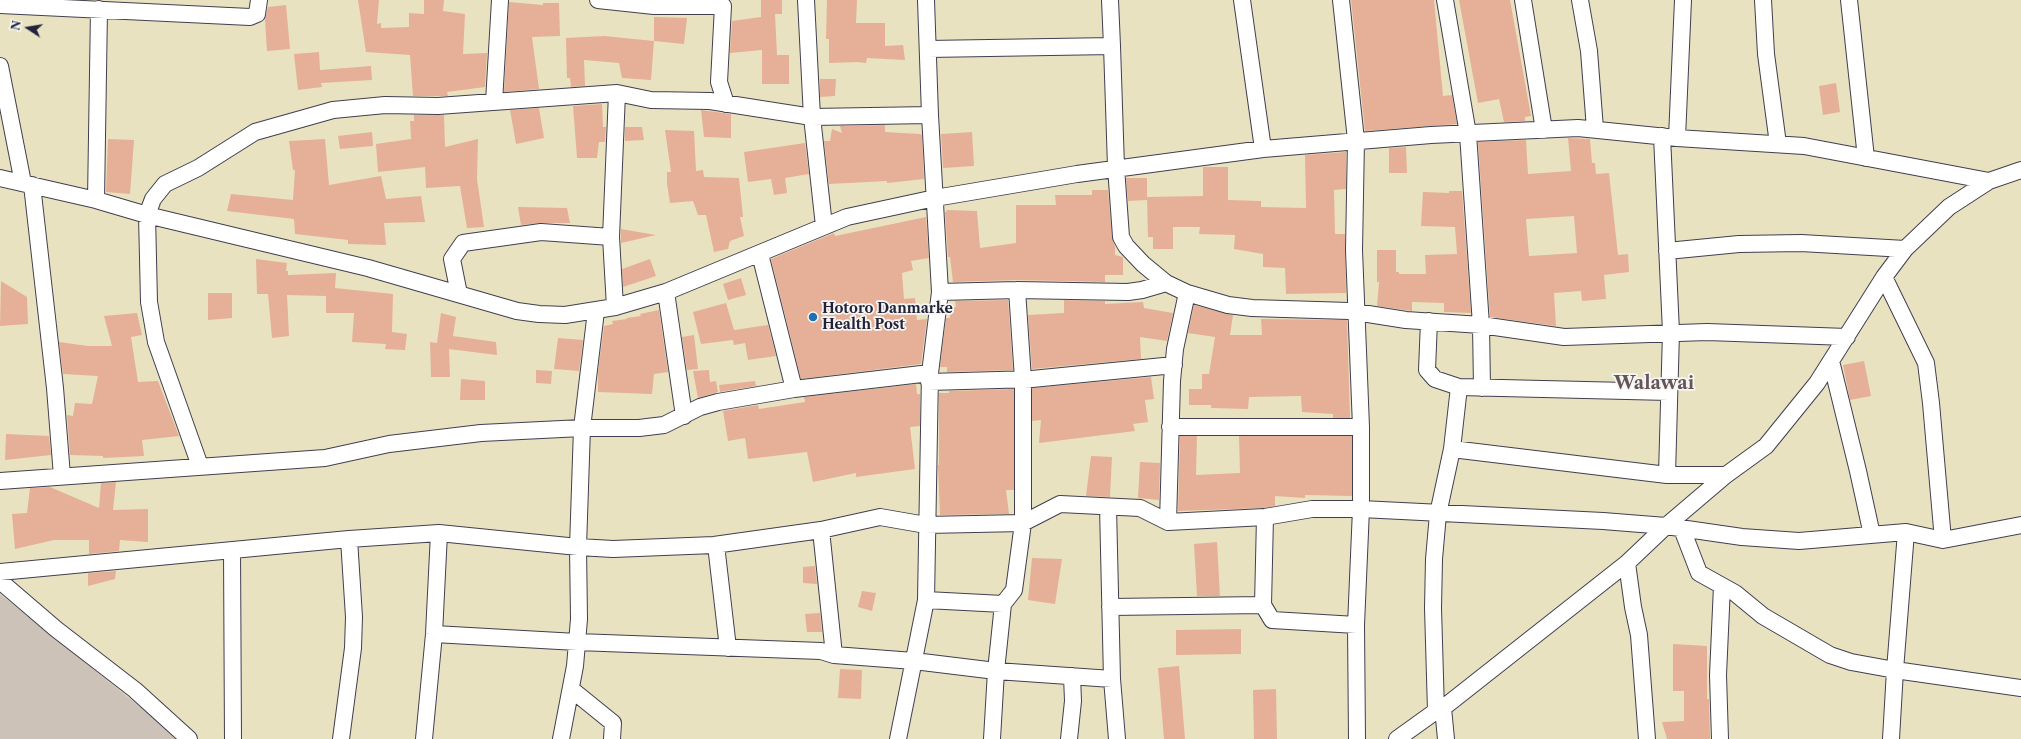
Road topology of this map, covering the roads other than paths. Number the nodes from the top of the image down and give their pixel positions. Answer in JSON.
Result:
{"nodes":[{"id":1,"x":259,"y":0,"type":"edge"},
{"id":2,"x":500,"y":0,"type":"edge"},
{"id":3,"x":598,"y":0,"type":"edge"},
{"id":4,"x":806,"y":0,"type":"edge"},
{"id":5,"x":926,"y":0,"type":"edge"},
{"id":6,"x":1110,"y":0,"type":"edge"},
{"id":7,"x":1242,"y":0,"type":"edge"},
{"id":8,"x":1341,"y":0,"type":"edge"},
{"id":9,"x":1445,"y":0,"type":"edge"},
{"id":10,"x":1523,"y":0,"type":"edge"},
{"id":11,"x":1580,"y":0,"type":"edge"},
{"id":12,"x":1683,"y":0,"type":"edge"},
{"id":13,"x":1763,"y":0,"type":"edge"},
{"id":14,"x":1849,"y":0,"type":"edge"},
{"id":15,"x":682,"y":3,"type":"edge"},
{"id":16,"x":0,"y":5,"type":"edge"},
{"id":17,"x":98,"y":9,"type":"junction"},
{"id":18,"x":1112,"y":46,"type":"junction"},
{"id":19,"x":928,"y":49,"type":"junction"},
{"id":20,"x":0,"y":66,"type":"edge"},
{"id":21,"x":617,"y":93,"type":"junction"},
{"id":22,"x":494,"y":102,"type":"junction"},
{"id":23,"x":726,"y":104,"type":"junction"},
{"id":24,"x":930,"y":115,"type":"junction"},
{"id":25,"x":812,"y":117,"type":"junction"},
{"id":26,"x":1596,"y":129,"type":"junction"},
{"id":27,"x":1544,"y":130,"type":"junction"},
{"id":28,"x":1468,"y":134,"type":"junction"},
{"id":29,"x":1670,"y":137,"type":"junction"},
{"id":30,"x":1356,"y":140,"type":"junction"},
{"id":31,"x":1778,"y":144,"type":"junction"},
{"id":32,"x":1263,"y":149,"type":"junction"},
{"id":33,"x":1866,"y":158,"type":"junction"},
{"id":34,"x":1116,"y":167,"type":"junction"},
{"id":35,"x":2021,"y":170,"type":"edge"},
{"id":36,"x":0,"y":178,"type":"edge"},
{"id":37,"x":1989,"y":180,"type":"junction"},
{"id":38,"x":27,"y":184,"type":"junction"},
{"id":39,"x":935,"y":198,"type":"junction"},
{"id":40,"x":96,"y":200,"type":"junction"},
{"id":41,"x":147,"y":215,"type":"junction"},
{"id":42,"x":824,"y":226,"type":"junction"},
{"id":43,"x":611,"y":237,"type":"junction"},
{"id":44,"x":1905,"y":249,"type":"junction"},
{"id":45,"x":1667,"y":251,"type":"junction"},
{"id":46,"x":760,"y":254,"type":"junction"},
{"id":47,"x":1884,"y":277,"type":"junction"},
{"id":48,"x":1166,"y":283,"type":"junction"},
{"id":49,"x":1017,"y":290,"type":"junction"},
{"id":50,"x":666,"y":292,"type":"junction"},
{"id":51,"x":940,"y":292,"type":"junction"},
{"id":52,"x":1187,"y":293,"type":"junction"},
{"id":53,"x":459,"y":294,"type":"junction"},
{"id":54,"x":615,"y":307,"type":"junction"},
{"id":55,"x":596,"y":311,"type":"junction"},
{"id":56,"x":1358,"y":313,"type":"junction"},
{"id":57,"x":1429,"y":321,"type":"junction"},
{"id":58,"x":1481,"y":325,"type":"junction"},
{"id":59,"x":1670,"y":332,"type":"junction"},
{"id":60,"x":1847,"y":337,"type":"junction"},
{"id":61,"x":1831,"y":361,"type":"junction"},
{"id":62,"x":1174,"y":365,"type":"junction"},
{"id":63,"x":929,"y":377,"type":"junction"},
{"id":64,"x":1023,"y":379,"type":"junction"},
{"id":65,"x":1459,"y":387,"type":"junction"},
{"id":66,"x":1482,"y":388,"type":"junction"},
{"id":67,"x":794,"y":389,"type":"junction"},
{"id":68,"x":1669,"y":392,"type":"junction"},
{"id":69,"x":684,"y":416,"type":"junction"},
{"id":70,"x":1170,"y":427,"type":"junction"},
{"id":71,"x":1361,"y":427,"type":"junction"},
{"id":72,"x":582,"y":428,"type":"junction"},
{"id":73,"x":1452,"y":449,"type":"junction"},
{"id":74,"x":200,"y":466,"type":"junction"},
{"id":75,"x":1667,"y":475,"type":"junction"},
{"id":76,"x":1726,"y":475,"type":"junction"},
{"id":77,"x":62,"y":476,"type":"junction"},
{"id":78,"x":0,"y":481,"type":"edge"},
{"id":79,"x":1108,"y":507,"type":"junction"},
{"id":80,"x":1360,"y":510,"type":"junction"},
{"id":81,"x":1438,"y":514,"type":"junction"},
{"id":82,"x":1264,"y":517,"type":"junction"},
{"id":83,"x":1168,"y":522,"type":"junction"},
{"id":84,"x":1023,"y":523,"type":"junction"},
{"id":85,"x":926,"y":525,"type":"junction"},
{"id":86,"x":1666,"y":526,"type":"junction"},
{"id":87,"x":2021,"y":526,"type":"edge"},
{"id":88,"x":1682,"y":529,"type":"junction"},
{"id":89,"x":822,"y":530,"type":"junction"},
{"id":90,"x":1906,"y":532,"type":"junction"},
{"id":91,"x":439,"y":533,"type":"junction"},
{"id":92,"x":1872,"y":535,"type":"junction"},
{"id":93,"x":349,"y":539,"type":"junction"},
{"id":94,"x":1943,"y":540,"type":"junction"},
{"id":95,"x":716,"y":545,"type":"junction"},
{"id":96,"x":578,"y":547,"type":"junction"},
{"id":97,"x":232,"y":550,"type":"junction"},
{"id":98,"x":1627,"y":563,"type":"junction"},
{"id":99,"x":0,"y":572,"type":"edge"},
{"id":100,"x":0,"y":581,"type":"edge"},
{"id":101,"x":1722,"y":586,"type":"junction"},
{"id":102,"x":926,"y":600,"type":"junction"},
{"id":103,"x":1003,"y":604,"type":"junction"},
{"id":104,"x":1263,"y":605,"type":"junction"},
{"id":105,"x":1110,"y":607,"type":"junction"},
{"id":106,"x":1356,"y":625,"type":"junction"},
{"id":107,"x":434,"y":634,"type":"junction"},
{"id":108,"x":577,"y":642,"type":"junction"},
{"id":109,"x":728,"y":648,"type":"junction"},
{"id":110,"x":834,"y":655,"type":"junction"},
{"id":111,"x":914,"y":661,"type":"junction"},
{"id":112,"x":1895,"y":670,"type":"junction"},
{"id":113,"x":996,"y":671,"type":"junction"},
{"id":114,"x":1072,"y":676,"type":"junction"},
{"id":115,"x":1112,"y":679,"type":"junction"},
{"id":116,"x":2021,"y":688,"type":"edge"},
{"id":117,"x":571,"y":689,"type":"junction"},
{"id":118,"x":1440,"y":709,"type":"junction"},
{"id":119,"x":189,"y":739,"type":"edge"},
{"id":120,"x":233,"y":739,"type":"edge"},
{"id":121,"x":341,"y":739,"type":"edge"},
{"id":122,"x":424,"y":739,"type":"edge"},
{"id":123,"x":561,"y":739,"type":"edge"},
{"id":124,"x":612,"y":739,"type":"edge"},
{"id":125,"x":898,"y":739,"type":"edge"},
{"id":126,"x":992,"y":739,"type":"edge"},
{"id":127,"x":1069,"y":739,"type":"edge"},
{"id":128,"x":1117,"y":739,"type":"edge"},
{"id":129,"x":1357,"y":739,"type":"edge"},
{"id":130,"x":1398,"y":739,"type":"edge"},
{"id":131,"x":1446,"y":739,"type":"edge"},
{"id":132,"x":1647,"y":739,"type":"edge"},
{"id":133,"x":1720,"y":739,"type":"edge"},
{"id":134,"x":1891,"y":739,"type":"edge"}],
"edges":[{"from":1,"to":17,"type":"street"},
{"from":2,"to":22,"type":"street"},
{"from":3,"to":15,"type":"street"},
{"from":4,"to":25,"type":"street"},
{"from":5,"to":19,"type":"street"},
{"from":6,"to":18,"type":"street"},
{"from":7,"to":32,"type":"street"},
{"from":8,"to":30,"type":"street"},
{"from":9,"to":28,"type":"street"},
{"from":10,"to":27,"type":"street"},
{"from":11,"to":26,"type":"street"},
{"from":12,"to":29,"type":"street"},
{"from":13,"to":31,"type":"street"},
{"from":14,"to":33,"type":"street"},
{"from":15,"to":23,"type":"street"},
{"from":16,"to":17,"type":"street"},
{"from":17,"to":40,"type":"street"},
{"from":18,"to":19,"type":"street"},
{"from":18,"to":34,"type":"street"},
{"from":19,"to":24,"type":"street"},
{"from":20,"to":38,"type":"street"},
{"from":21,"to":22,"type":"street"},
{"from":21,"to":23,"type":"street"},
{"from":21,"to":43,"type":"street"},
{"from":22,"to":41,"type":"street"},
{"from":23,"to":25,"type":"street"},
{"from":24,"to":25,"type":"street"},
{"from":24,"to":39,"type":"street"},
{"from":25,"to":42,"type":"street"},
{"from":26,"to":27,"type":"street"},
{"from":26,"to":29,"type":"street"},
{"from":27,"to":28,"type":"street"},
{"from":28,"to":30,"type":"street"},
{"from":28,"to":58,"type":"street"},
{"from":29,"to":31,"type":"street"},
{"from":29,"to":45,"type":"street"},
{"from":30,"to":32,"type":"street"},
{"from":30,"to":56,"type":"street"},
{"from":31,"to":33,"type":"street"},
{"from":32,"to":34,"type":"street"},
{"from":33,"to":37,"type":"street"},
{"from":34,"to":39,"type":"street"},
{"from":34,"to":48,"type":"street"},
{"from":35,"to":37,"type":"street"},
{"from":36,"to":38,"type":"street"},
{"from":37,"to":44,"type":"street"},
{"from":38,"to":40,"type":"street"},
{"from":38,"to":77,"type":"street"},
{"from":39,"to":42,"type":"street"},
{"from":39,"to":51,"type":"street"},
{"from":40,"to":41,"type":"street"},
{"from":41,"to":53,"type":"street"},
{"from":41,"to":74,"type":"street"},
{"from":42,"to":46,"type":"street"},
{"from":43,"to":53,"type":"street"},
{"from":43,"to":54,"type":"street"},
{"from":44,"to":45,"type":"street"},
{"from":44,"to":47,"type":"street"},
{"from":45,"to":59,"type":"street"},
{"from":46,"to":50,"type":"street"},
{"from":46,"to":67,"type":"street"},
{"from":47,"to":60,"type":"street"},
{"from":47,"to":94,"type":"street"},
{"from":48,"to":49,"type":"street"},
{"from":48,"to":52,"type":"street"},
{"from":49,"to":51,"type":"street"},
{"from":49,"to":64,"type":"street"},
{"from":50,"to":54,"type":"street"},
{"from":50,"to":69,"type":"street"},
{"from":51,"to":63,"type":"street"},
{"from":52,"to":56,"type":"street"},
{"from":52,"to":62,"type":"street"},
{"from":53,"to":55,"type":"street"},
{"from":54,"to":55,"type":"street"},
{"from":55,"to":72,"type":"street"},
{"from":56,"to":57,"type":"street"},
{"from":56,"to":71,"type":"street"},
{"from":57,"to":58,"type":"street"},
{"from":57,"to":65,"type":"street"},
{"from":58,"to":59,"type":"street"},
{"from":58,"to":66,"type":"street"},
{"from":59,"to":60,"type":"street"},
{"from":59,"to":68,"type":"street"},
{"from":60,"to":61,"type":"street"},
{"from":61,"to":76,"type":"street"},
{"from":61,"to":92,"type":"street"},
{"from":62,"to":64,"type":"street"},
{"from":62,"to":70,"type":"street"},
{"from":63,"to":64,"type":"street"},
{"from":63,"to":67,"type":"street"},
{"from":63,"to":85,"type":"street"},
{"from":64,"to":84,"type":"street"},
{"from":65,"to":66,"type":"street"},
{"from":65,"to":73,"type":"street"},
{"from":66,"to":68,"type":"street"},
{"from":67,"to":69,"type":"street"},
{"from":68,"to":75,"type":"street"},
{"from":69,"to":72,"type":"street"},
{"from":70,"to":71,"type":"street"},
{"from":70,"to":83,"type":"street"},
{"from":71,"to":80,"type":"street"},
{"from":72,"to":74,"type":"street"},
{"from":72,"to":96,"type":"street"},
{"from":73,"to":75,"type":"street"},
{"from":73,"to":81,"type":"street"},
{"from":74,"to":77,"type":"street"},
{"from":75,"to":76,"type":"street"},
{"from":76,"to":86,"type":"street"},
{"from":77,"to":78,"type":"street"},
{"from":79,"to":83,"type":"street"},
{"from":79,"to":84,"type":"street"},
{"from":79,"to":105,"type":"street"},
{"from":80,"to":81,"type":"street"},
{"from":80,"to":82,"type":"street"},
{"from":80,"to":106,"type":"street"},
{"from":81,"to":86,"type":"street"},
{"from":81,"to":118,"type":"street"},
{"from":82,"to":83,"type":"street"},
{"from":82,"to":104,"type":"street"},
{"from":84,"to":85,"type":"street"},
{"from":84,"to":103,"type":"street"},
{"from":85,"to":89,"type":"street"},
{"from":85,"to":102,"type":"street"},
{"from":86,"to":88,"type":"street"},
{"from":86,"to":98,"type":"street"},
{"from":87,"to":94,"type":"street"},
{"from":88,"to":92,"type":"street"},
{"from":88,"to":101,"type":"street"},
{"from":89,"to":95,"type":"street"},
{"from":89,"to":110,"type":"street"},
{"from":90,"to":92,"type":"street"},
{"from":90,"to":94,"type":"street"},
{"from":90,"to":112,"type":"street"},
{"from":91,"to":93,"type":"street"},
{"from":91,"to":96,"type":"street"},
{"from":91,"to":107,"type":"street"},
{"from":93,"to":97,"type":"street"},
{"from":93,"to":121,"type":"street"},
{"from":95,"to":96,"type":"street"},
{"from":95,"to":109,"type":"street"},
{"from":96,"to":108,"type":"street"},
{"from":97,"to":99,"type":"street"},
{"from":97,"to":120,"type":"street"},
{"from":98,"to":118,"type":"street"},
{"from":98,"to":132,"type":"street"},
{"from":100,"to":119,"type":"street"},
{"from":101,"to":112,"type":"street"},
{"from":101,"to":133,"type":"street"},
{"from":102,"to":103,"type":"street"},
{"from":102,"to":111,"type":"street"},
{"from":103,"to":113,"type":"street"},
{"from":104,"to":105,"type":"street"},
{"from":104,"to":106,"type":"street"},
{"from":105,"to":115,"type":"street"},
{"from":106,"to":129,"type":"street"},
{"from":107,"to":108,"type":"street"},
{"from":107,"to":122,"type":"street"},
{"from":108,"to":109,"type":"street"},
{"from":108,"to":117,"type":"street"},
{"from":109,"to":110,"type":"street"},
{"from":110,"to":111,"type":"street"},
{"from":111,"to":113,"type":"street"},
{"from":111,"to":125,"type":"street"},
{"from":112,"to":116,"type":"street"},
{"from":112,"to":134,"type":"street"},
{"from":113,"to":114,"type":"street"},
{"from":113,"to":126,"type":"street"},
{"from":114,"to":115,"type":"street"},
{"from":114,"to":127,"type":"street"},
{"from":115,"to":128,"type":"street"},
{"from":117,"to":123,"type":"street"},
{"from":117,"to":124,"type":"street"},
{"from":118,"to":130,"type":"street"},
{"from":118,"to":131,"type":"street"}]}
